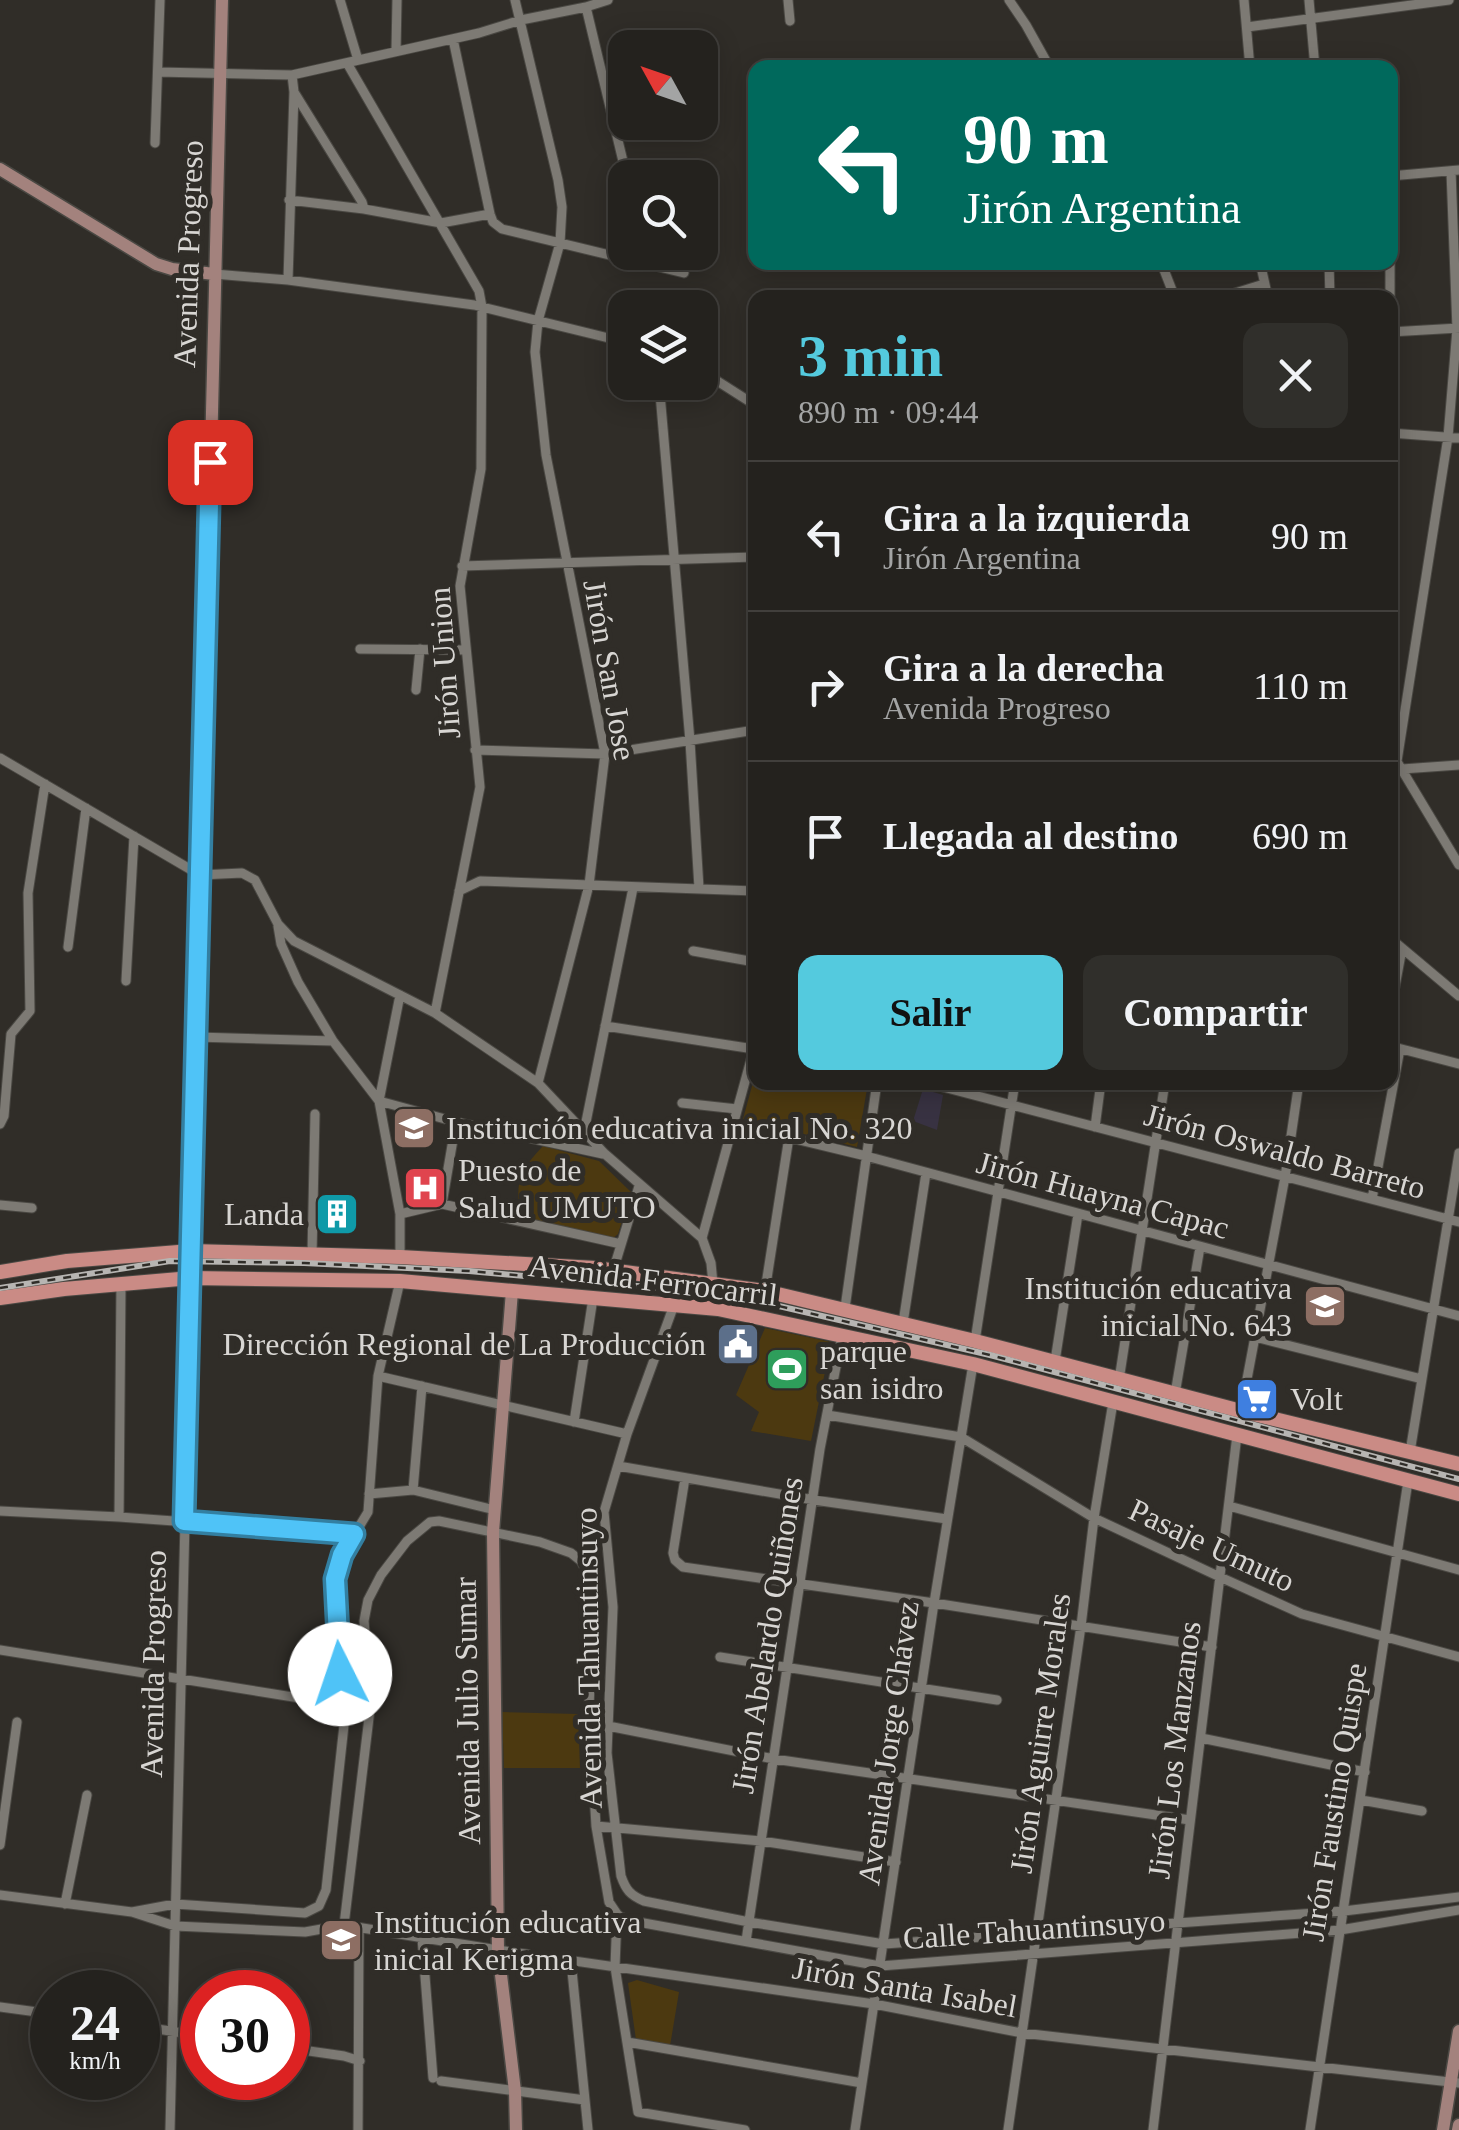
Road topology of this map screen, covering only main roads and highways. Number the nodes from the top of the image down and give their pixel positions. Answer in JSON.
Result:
{"nodes":[{"id":1,"x":0,"y":1272,"type":"edge"},
{"id":2,"x":0,"y":1298,"type":"edge"},
{"id":3,"x":1459,"y":1464,"type":"edge"},
{"id":4,"x":1459,"y":1494,"type":"edge"}],
"edges":[{"from":1,"to":3,"type":"main road","name":"Avenida Ferrocarril"},
{"from":2,"to":4,"type":"main road","name":"Avenida Ferrocarril"}]}
